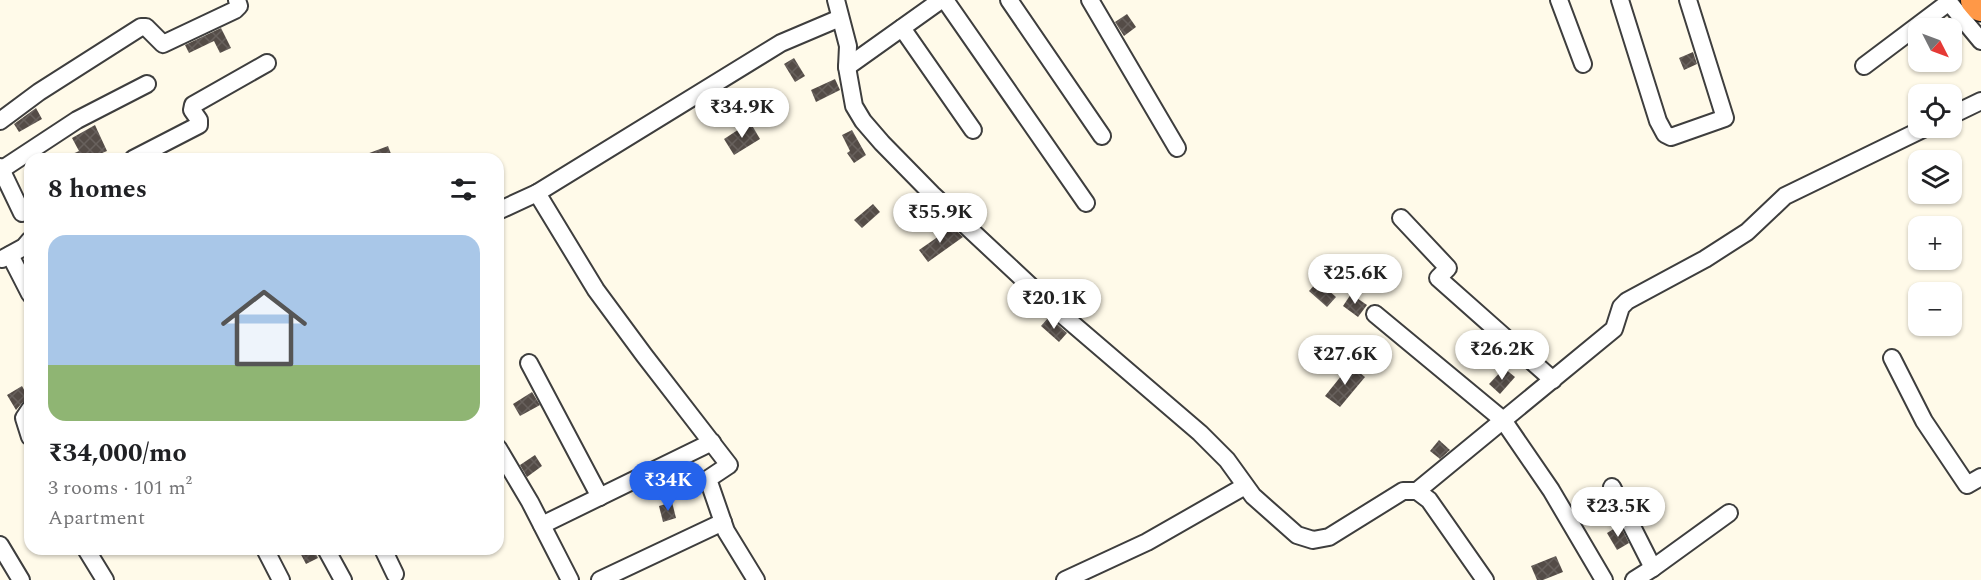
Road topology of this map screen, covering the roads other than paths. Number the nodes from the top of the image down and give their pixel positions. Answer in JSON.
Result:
{"nodes":[{"id":1,"x":237,"y":0,"type":"edge"},
{"id":2,"x":836,"y":0,"type":"edge"},
{"id":3,"x":943,"y":0,"type":"edge"},
{"id":4,"x":1009,"y":0,"type":"edge"},
{"id":5,"x":1090,"y":0,"type":"edge"},
{"id":6,"x":1559,"y":0,"type":"edge"},
{"id":7,"x":1620,"y":0,"type":"edge"},
{"id":8,"x":1688,"y":0,"type":"edge"},
{"id":9,"x":1957,"y":1,"type":"edge"},
{"id":10,"x":1981,"y":6,"type":"edge"},
{"id":11,"x":840,"y":18,"type":"junction"},
{"id":12,"x":902,"y":28,"type":"junction"},
{"id":13,"x":1981,"y":41,"type":"edge"},
{"id":14,"x":267,"y":63,"type":"dead end"},
{"id":15,"x":1583,"y":64,"type":"dead end"},
{"id":16,"x":1864,"y":66,"type":"dead end"},
{"id":17,"x":847,"y":67,"type":"junction"},
{"id":18,"x":147,"y":84,"type":"dead end"},
{"id":19,"x":1981,"y":101,"type":"edge"},
{"id":20,"x":1962,"y":110,"type":"edge"},
{"id":21,"x":0,"y":121,"type":"edge"},
{"id":22,"x":973,"y":130,"type":"dead end"},
{"id":23,"x":1102,"y":136,"type":"dead end"},
{"id":24,"x":1908,"y":136,"type":"edge"},
{"id":25,"x":1177,"y":148,"type":"dead end"},
{"id":26,"x":24,"y":153,"type":"edge"},
{"id":27,"x":25,"y":153,"type":"edge"},
{"id":28,"x":145,"y":153,"type":"edge"},
{"id":29,"x":1,"y":168,"type":"edge"},
{"id":30,"x":537,"y":192,"type":"junction"},
{"id":31,"x":1086,"y":203,"type":"dead end"},
{"id":32,"x":24,"y":208,"type":"edge"},
{"id":33,"x":504,"y":208,"type":"edge"},
{"id":34,"x":1401,"y":218,"type":"dead end"},
{"id":35,"x":24,"y":247,"type":"edge"},
{"id":36,"x":5,"y":258,"type":"edge"},
{"id":37,"x":24,"y":285,"type":"edge"},
{"id":38,"x":1375,"y":314,"type":"dead end"},
{"id":39,"x":1892,"y":358,"type":"dead end"},
{"id":40,"x":529,"y":363,"type":"dead end"},
{"id":41,"x":1553,"y":380,"type":"junction"},
{"id":42,"x":1503,"y":420,"type":"junction"},
{"id":43,"x":712,"y":442,"type":"junction"},
{"id":44,"x":504,"y":458,"type":"edge"},
{"id":45,"x":1981,"y":477,"type":"edge"},
{"id":46,"x":1245,"y":486,"type":"junction"},
{"id":47,"x":1612,"y":487,"type":"dead end"},
{"id":48,"x":1417,"y":491,"type":"junction"},
{"id":49,"x":600,"y":497,"type":"junction"},
{"id":50,"x":1729,"y":513,"type":"dead end"},
{"id":51,"x":723,"y":522,"type":"junction"},
{"id":52,"x":542,"y":525,"type":"junction"},
{"id":53,"x":0,"y":545,"type":"edge"},
{"id":54,"x":90,"y":555,"type":"edge"},
{"id":55,"x":267,"y":555,"type":"edge"},
{"id":56,"x":329,"y":555,"type":"edge"},
{"id":57,"x":386,"y":555,"type":"edge"},
{"id":58,"x":1653,"y":568,"type":"junction"},
{"id":59,"x":395,"y":574,"type":"dead end"},
{"id":60,"x":21,"y":580,"type":"edge"},
{"id":61,"x":105,"y":580,"type":"edge"},
{"id":62,"x":281,"y":580,"type":"edge"},
{"id":63,"x":343,"y":580,"type":"edge"},
{"id":64,"x":570,"y":580,"type":"edge"},
{"id":65,"x":600,"y":580,"type":"edge"},
{"id":66,"x":756,"y":580,"type":"edge"},
{"id":67,"x":1065,"y":580,"type":"edge"},
{"id":68,"x":1485,"y":580,"type":"edge"},
{"id":69,"x":1604,"y":580,"type":"edge"},
{"id":70,"x":1634,"y":580,"type":"edge"}],
"edges":[{"from":1,"to":21,"type":"street"},
{"from":2,"to":11,"type":"street"},
{"from":3,"to":12,"type":"street"},
{"from":3,"to":31,"type":"street"},
{"from":4,"to":23,"type":"street"},
{"from":5,"to":25,"type":"street"},
{"from":6,"to":15,"type":"street"},
{"from":7,"to":8,"type":"street"},
{"from":9,"to":10,"type":"highway"},
{"from":9,"to":13,"type":"street"},
{"from":9,"to":16,"type":"street"},
{"from":11,"to":17,"type":"street"},
{"from":11,"to":30,"type":"street"},
{"from":12,"to":17,"type":"street"},
{"from":12,"to":22,"type":"street"},
{"from":14,"to":28,"type":"street"},
{"from":17,"to":46,"type":"street"},
{"from":18,"to":27,"type":"street"},
{"from":19,"to":20,"type":"street"},
{"from":24,"to":41,"type":"street"},
{"from":26,"to":29,"type":"street"},
{"from":29,"to":32,"type":"street"},
{"from":30,"to":33,"type":"street"},
{"from":30,"to":43,"type":"street"},
{"from":34,"to":41,"type":"street"},
{"from":35,"to":36,"type":"street"},
{"from":36,"to":37,"type":"street"},
{"from":38,"to":42,"type":"street"},
{"from":39,"to":45,"type":"street"},
{"from":40,"to":49,"type":"street"},
{"from":41,"to":42,"type":"street"},
{"from":42,"to":48,"type":"street"},
{"from":42,"to":69,"type":"street"},
{"from":43,"to":49,"type":"street"},
{"from":43,"to":51,"type":"street"},
{"from":44,"to":52,"type":"street"},
{"from":46,"to":48,"type":"street"},
{"from":46,"to":67,"type":"street"},
{"from":47,"to":58,"type":"street"},
{"from":48,"to":68,"type":"street"},
{"from":49,"to":52,"type":"street"},
{"from":50,"to":58,"type":"street"},
{"from":51,"to":65,"type":"street"},
{"from":51,"to":66,"type":"street"},
{"from":52,"to":64,"type":"street"},
{"from":53,"to":60,"type":"street"},
{"from":54,"to":61,"type":"street"},
{"from":55,"to":62,"type":"street"},
{"from":56,"to":63,"type":"street"},
{"from":57,"to":59,"type":"street"},
{"from":58,"to":70,"type":"street"}]}
